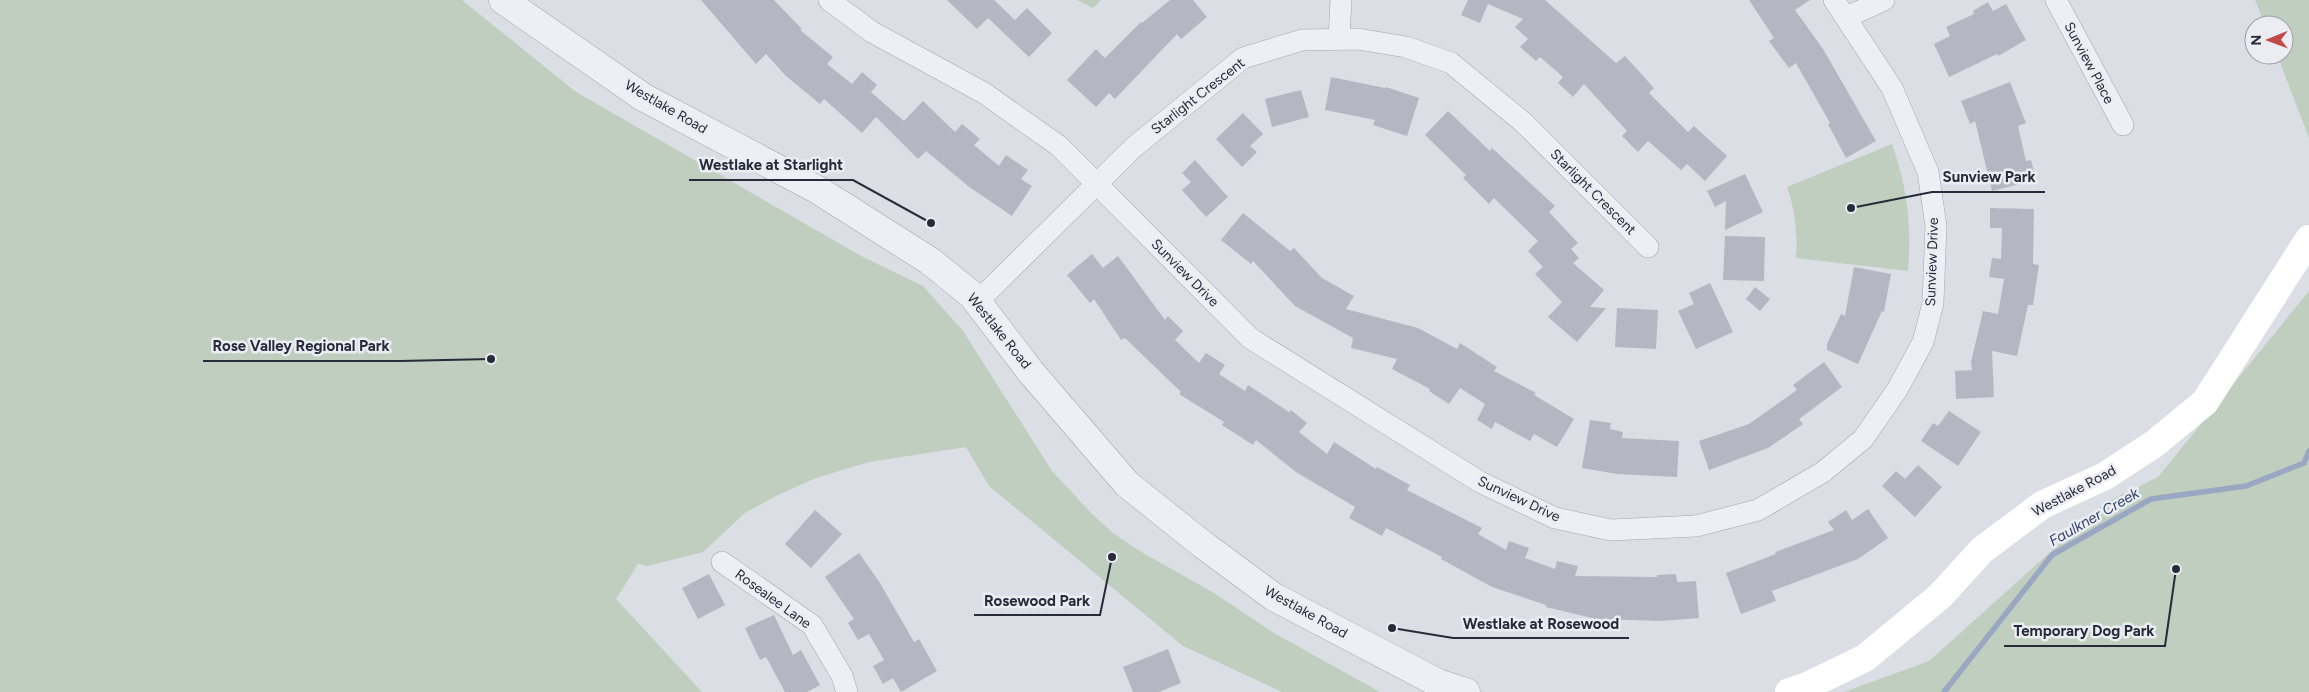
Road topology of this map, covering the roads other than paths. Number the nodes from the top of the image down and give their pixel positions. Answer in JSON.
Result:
{"nodes":[{"id":1,"x":503,"y":0,"type":"edge"},
{"id":2,"x":829,"y":0,"type":"edge"},
{"id":3,"x":1341,"y":0,"type":"edge"},
{"id":4,"x":1834,"y":0,"type":"edge"},
{"id":5,"x":1884,"y":0,"type":"edge"},
{"id":6,"x":2056,"y":0,"type":"edge"},
{"id":7,"x":1847,"y":17,"type":"junction"},
{"id":8,"x":1338,"y":39,"type":"junction"},
{"id":9,"x":2123,"y":125,"type":"dead end"},
{"id":10,"x":1096,"y":184,"type":"junction"},
{"id":11,"x":2309,"y":240,"type":"edge"},
{"id":12,"x":1648,"y":247,"type":"dead end"},
{"id":13,"x":977,"y":302,"type":"junction"},
{"id":14,"x":722,"y":562,"type":"dead end"},
{"id":15,"x":1347,"y":634,"type":"junction"},
{"id":16,"x":847,"y":692,"type":"edge"},
{"id":17,"x":1416,"y":692,"type":"edge"},
{"id":18,"x":1466,"y":692,"type":"edge"},
{"id":19,"x":1790,"y":692,"type":"edge"}],
"edges":[{"from":1,"to":13,"type":"street","name":"Westlake Road"},
{"from":2,"to":10,"type":"street","name":"Sunview Drive"},
{"from":3,"to":8,"type":"street"},
{"from":4,"to":7,"type":"street","name":"Sunview Drive"},
{"from":5,"to":7,"type":"street"},
{"from":6,"to":9,"type":"street","name":"Sunview Place"},
{"from":7,"to":10,"type":"street","name":"Sunview Drive"},
{"from":8,"to":10,"type":"street","name":"Starlight Crescent"},
{"from":8,"to":12,"type":"street","name":"Starlight Crescent"},
{"from":10,"to":13,"type":"street","name":"Starlight Crescent"},
{"from":11,"to":19,"type":"main road","name":"Westlake Road"},
{"from":13,"to":15,"type":"street","name":"Westlake Road"},
{"from":14,"to":16,"type":"street","name":"Rosealee Lane"},
{"from":15,"to":17,"type":"street"},
{"from":15,"to":18,"type":"street","name":"Westlake Road"}]}
